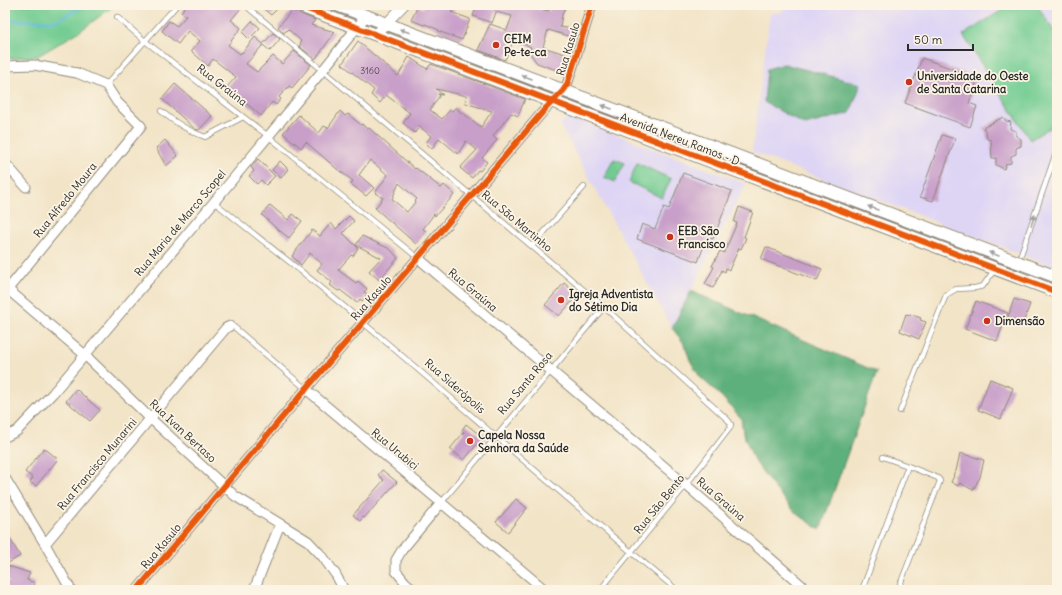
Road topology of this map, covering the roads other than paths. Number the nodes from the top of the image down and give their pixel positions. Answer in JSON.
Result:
{"nodes":[{"id":1,"x":177,"y":5,"type":"edge"},
{"id":2,"x":245,"y":5,"type":"edge"},
{"id":3,"x":297,"y":5,"type":"edge"},
{"id":4,"x":337,"y":5,"type":"edge"},
{"id":5,"x":404,"y":5,"type":"edge"},
{"id":6,"x":592,"y":5,"type":"edge"},
{"id":7,"x":366,"y":16,"type":"junction"},
{"id":8,"x":117,"y":17,"type":"dead end"},
{"id":9,"x":386,"y":24,"type":"junction"},
{"id":10,"x":357,"y":27,"type":"junction"},
{"id":11,"x":376,"y":34,"type":"junction"},
{"id":12,"x":145,"y":41,"type":"junction"},
{"id":13,"x":5,"y":66,"type":"edge"},
{"id":14,"x":323,"y":70,"type":"junction"},
{"id":15,"x":106,"y":85,"type":"junction"},
{"id":16,"x":563,"y":91,"type":"junction"},
{"id":17,"x":552,"y":102,"type":"junction"},
{"id":18,"x":161,"y":112,"type":"dead end"},
{"id":19,"x":243,"y":117,"type":"junction"},
{"id":20,"x":268,"y":136,"type":"junction"},
{"id":21,"x":1057,"y":150,"type":"edge"},
{"id":22,"x":5,"y":163,"type":"edge"},
{"id":23,"x":26,"y":187,"type":"dead end"},
{"id":24,"x":584,"y":187,"type":"dead end"},
{"id":25,"x":831,"y":192,"type":"junction"},
{"id":26,"x":472,"y":195,"type":"junction"},
{"id":27,"x":214,"y":202,"type":"junction"},
{"id":28,"x":826,"y":204,"type":"junction"},
{"id":29,"x":907,"y":220,"type":"junction"},
{"id":30,"x":902,"y":234,"type":"junction"},
{"id":31,"x":532,"y":246,"type":"junction"},
{"id":32,"x":418,"y":258,"type":"junction"},
{"id":33,"x":1020,"y":258,"type":"junction"},
{"id":34,"x":995,"y":269,"type":"junction"},
{"id":35,"x":1014,"y":276,"type":"junction"},
{"id":36,"x":1053,"y":276,"type":"edge"},
{"id":37,"x":1044,"y":287,"type":"junction"},
{"id":38,"x":7,"y":288,"type":"edge"},
{"id":39,"x":1057,"y":292,"type":"edge"},
{"id":40,"x":604,"y":307,"type":"junction"},
{"id":41,"x":363,"y":322,"type":"junction"},
{"id":42,"x":230,"y":326,"type":"joint"},
{"id":43,"x":85,"y":356,"type":"junction"},
{"id":44,"x":551,"y":371,"type":"junction"},
{"id":45,"x":306,"y":389,"type":"junction"},
{"id":46,"x":900,"y":411,"type":"dead end"},
{"id":47,"x":151,"y":419,"type":"junction"},
{"id":48,"x":730,"y":428,"type":"joint"},
{"id":49,"x":5,"y":437,"type":"edge"},
{"id":50,"x":496,"y":437,"type":"junction"},
{"id":51,"x":883,"y":457,"type":"dead end"},
{"id":52,"x":908,"y":466,"type":"junction"},
{"id":53,"x":5,"y":478,"type":"edge"},
{"id":54,"x":686,"y":485,"type":"junction"},
{"id":55,"x":225,"y":486,"type":"junction"},
{"id":56,"x":441,"y":503,"type":"junction"},
{"id":57,"x":280,"y":524,"type":"junction"},
{"id":58,"x":46,"y":544,"type":"junction"},
{"id":59,"x":631,"y":552,"type":"junction"},
{"id":60,"x":71,"y":590,"type":"edge"},
{"id":61,"x":137,"y":590,"type":"edge"},
{"id":62,"x":254,"y":590,"type":"edge"},
{"id":63,"x":344,"y":590,"type":"edge"},
{"id":64,"x":414,"y":590,"type":"edge"},
{"id":65,"x":545,"y":590,"type":"edge"},
{"id":66,"x":600,"y":590,"type":"edge"},
{"id":67,"x":677,"y":590,"type":"edge"},
{"id":68,"x":807,"y":590,"type":"edge"},
{"id":69,"x":862,"y":590,"type":"edge"},
{"id":70,"x":898,"y":590,"type":"edge"}],
"edges":[{"from":1,"to":12,"type":"lane"},
{"from":2,"to":14,"type":"lane","name":"Rua São Martinho"},
{"from":3,"to":10,"type":"street","name":"Avenida Nereu Ramos - D"},
{"from":4,"to":7,"type":"street","name":"Avenida Nereu Ramos - D"},
{"from":5,"to":9,"type":"street"},
{"from":6,"to":16,"type":"street","name":"Rua Kasulo"},
{"from":7,"to":9,"type":"street","name":"Avenida Nereu Ramos - D"},
{"from":7,"to":10,"type":"street","name":"Rua Maria de Marco Scopel"},
{"from":8,"to":12,"type":"lane","name":"Rua Graúna"},
{"from":9,"to":11,"type":"street"},
{"from":16,"to":9,"type":"street","name":"Avenida Nereu Ramos - D","one_way":true},
{"from":10,"to":11,"type":"street","name":"Avenida Nereu Ramos - D"},
{"from":10,"to":14,"type":"street","name":"Rua Maria de Marco Scopel"},
{"from":11,"to":17,"type":"street","name":"Avenida Nereu Ramos - D"},
{"from":12,"to":15,"type":"lane"},
{"from":12,"to":19,"type":"lane","name":"Rua Graúna"},
{"from":13,"to":15,"type":"street"},
{"from":14,"to":20,"type":"street","name":"Rua Maria de Marco Scopel"},
{"from":14,"to":26,"type":"lane","name":"Rua São Martinho"},
{"from":15,"to":38,"type":"street","name":"Rua Alfredo Moura"},
{"from":16,"to":17,"type":"street","name":"Rua Kasulo"},
{"from":25,"to":16,"type":"street","name":"Avenida Nereu Ramos - D","one_way":true},
{"from":17,"to":26,"type":"street","name":"Rua Kasulo"},
{"from":17,"to":28,"type":"street","name":"Avenida Nereu Ramos - D"},
{"from":18,"to":19,"type":"lane"},
{"from":19,"to":20,"type":"lane","name":"Rua Graúna"},
{"from":20,"to":27,"type":"street","name":"Rua Maria de Marco Scopel"},
{"from":20,"to":32,"type":"lane","name":"Rua Graúna"},
{"from":33,"to":21,"type":"lane","one_way":true},
{"from":22,"to":23,"type":"street"},
{"from":24,"to":31,"type":"lane"},
{"from":25,"to":28,"type":"lane"},
{"from":29,"to":25,"type":"street","name":"Avenida Nereu Ramos - D","one_way":true},
{"from":26,"to":31,"type":"lane","name":"Rua São Martinho"},
{"from":26,"to":32,"type":"street","name":"Rua Kasulo"},
{"from":27,"to":41,"type":"lane","name":"Rua Siderópolis"},
{"from":27,"to":43,"type":"street","name":"Rua Maria de Marco Scopel"},
{"from":28,"to":30,"type":"street","name":"Avenida Nereu Ramos - D"},
{"from":29,"to":30,"type":"street"},
{"from":33,"to":29,"type":"street","name":"Avenida Nereu Ramos - D","one_way":true},
{"from":30,"to":34,"type":"street","name":"Avenida Nereu Ramos - D"},
{"from":31,"to":40,"type":"lane","name":"Rua São Martinho"},
{"from":32,"to":41,"type":"street","name":"Rua Kasulo"},
{"from":32,"to":44,"type":"street","name":"Rua Graúna"},
{"from":33,"to":35,"type":"lane"},
{"from":33,"to":36,"type":"street","name":"Avenida Nereu Ramos - D"},
{"from":34,"to":35,"type":"street","name":"Avenida Nereu Ramos - D"},
{"from":34,"to":46,"type":"lane"},
{"from":35,"to":37,"type":"street","name":"Avenida Nereu Ramos - D"},
{"from":36,"to":37,"type":"lane"},
{"from":37,"to":39,"type":"street","name":"Avenida Nereu Ramos - D"},
{"from":38,"to":43,"type":"street","name":"Rua Ivan Bertaso"},
{"from":40,"to":44,"type":"lane","name":"Rua Santa Rosa"},
{"from":40,"to":48,"type":"lane","name":"Rua São Martinho"},
{"from":41,"to":45,"type":"street","name":"Rua Kasulo"},
{"from":41,"to":50,"type":"lane","name":"Rua Siderópolis"},
{"from":42,"to":45,"type":"lane","name":"Rua Urubici"},
{"from":42,"to":47,"type":"street","name":"Rua Francisco Munarini"},
{"from":43,"to":47,"type":"street","name":"Rua Ivan Bertaso"},
{"from":43,"to":49,"type":"street","name":"Rua Maria de Marco Scopel"},
{"from":44,"to":50,"type":"lane","name":"Rua Santa Rosa"},
{"from":44,"to":54,"type":"street","name":"Rua Graúna"},
{"from":45,"to":55,"type":"street","name":"Rua Kasulo"},
{"from":45,"to":56,"type":"street","name":"Rua Urubici"},
{"from":47,"to":55,"type":"street","name":"Rua Ivan Bertaso"},
{"from":47,"to":58,"type":"street","name":"Rua Francisco Munarini"},
{"from":48,"to":54,"type":"lane","name":"Rua São Bento"},
{"from":50,"to":56,"type":"lane","name":"Rua Santa Rosa"},
{"from":50,"to":59,"type":"lane","name":"Rua Siderópolis"},
{"from":51,"to":52,"type":"lane"},
{"from":52,"to":69,"type":"lane"},
{"from":52,"to":70,"type":"lane"},
{"from":53,"to":58,"type":"street"},
{"from":54,"to":59,"type":"lane","name":"Rua São Bento"},
{"from":54,"to":68,"type":"street","name":"Rua Graúna"},
{"from":55,"to":57,"type":"street","name":"Rua Ivan Bertaso"},
{"from":55,"to":61,"type":"street","name":"Rua Kasulo"},
{"from":56,"to":64,"type":"street","name":"Rua Santa Rosa"},
{"from":56,"to":65,"type":"street","name":"Rua Urubici"},
{"from":57,"to":62,"type":"street"},
{"from":57,"to":63,"type":"street","name":"Rua Ivan Bertaso"},
{"from":58,"to":60,"type":"street"},
{"from":59,"to":66,"type":"lane","name":"Rua São Bento"},
{"from":59,"to":67,"type":"lane","name":"Rua Siderópolis"}]}
